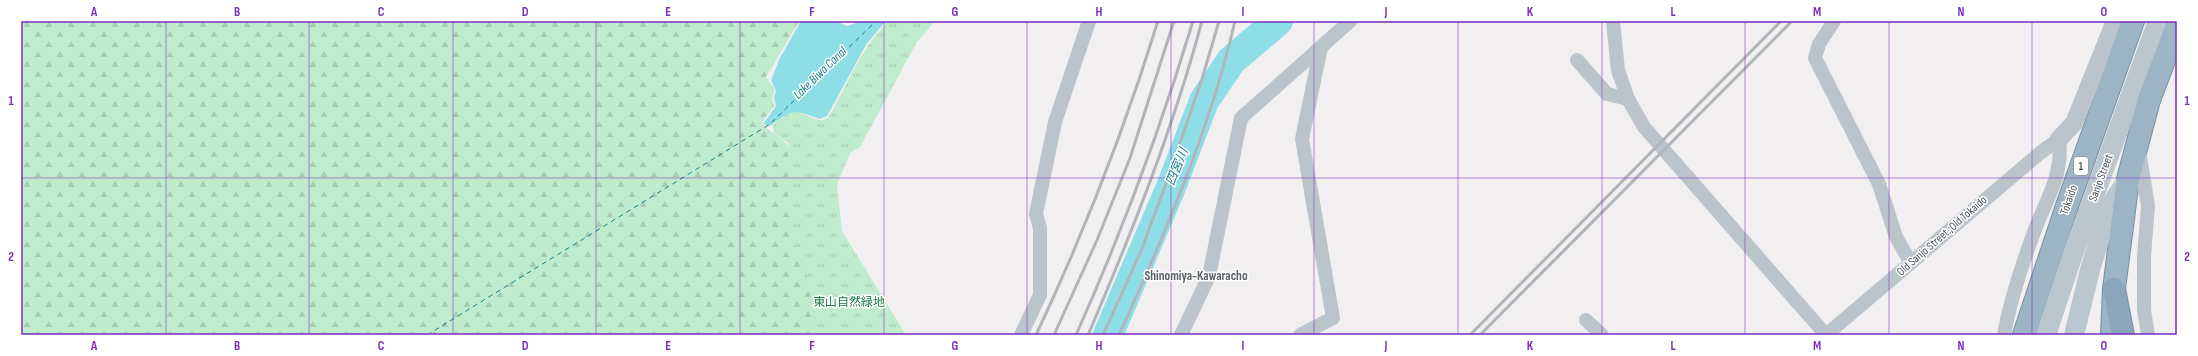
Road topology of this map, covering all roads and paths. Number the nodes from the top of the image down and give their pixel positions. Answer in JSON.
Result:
{"nodes":[{"id":1,"x":1089,"y":21,"type":"edge"},
{"id":2,"x":1350,"y":21,"type":"edge"},
{"id":3,"x":1613,"y":21,"type":"edge"},
{"id":4,"x":1834,"y":21,"type":"edge"},
{"id":5,"x":2115,"y":21,"type":"edge"},
{"id":6,"x":2133,"y":21,"type":"edge"},
{"id":7,"x":2158,"y":21,"type":"edge"},
{"id":8,"x":2177,"y":26,"type":"edge"},
{"id":9,"x":1321,"y":47,"type":"junction"},
{"id":10,"x":1577,"y":60,"type":"dead end"},
{"id":11,"x":1628,"y":99,"type":"junction"},
{"id":12,"x":2060,"y":139,"type":"junction"},
{"id":13,"x":2137,"y":142,"type":"junction"},
{"id":14,"x":2128,"y":179,"type":"junction"},
{"id":15,"x":1911,"y":263,"type":"junction"},
{"id":16,"x":2114,"y":289,"type":"junction"},
{"id":17,"x":1586,"y":320,"type":"dead end"},
{"id":18,"x":1021,"y":335,"type":"edge"},
{"id":19,"x":1181,"y":335,"type":"edge"},
{"id":20,"x":1300,"y":335,"type":"edge"},
{"id":21,"x":1602,"y":335,"type":"edge"},
{"id":22,"x":1826,"y":335,"type":"edge"},
{"id":23,"x":2004,"y":335,"type":"edge"},
{"id":24,"x":2024,"y":335,"type":"edge"},
{"id":25,"x":2046,"y":335,"type":"edge"},
{"id":26,"x":2074,"y":335,"type":"edge"},
{"id":27,"x":2112,"y":335,"type":"edge"},
{"id":28,"x":2123,"y":335,"type":"edge"},
{"id":29,"x":2148,"y":335,"type":"edge"}],
"edges":[{"from":1,"to":18,"type":"street"},
{"from":2,"to":9,"type":"street"},
{"from":3,"to":11,"type":"street"},
{"from":4,"to":15,"type":"street"},
{"from":5,"to":12,"type":"street"},
{"from":6,"to":24,"type":"highway","name":"Tokaido","number":"1"},
{"from":7,"to":25,"type":"main road","name":"Sanjo Street"},
{"from":8,"to":13,"type":"highway"},
{"from":9,"to":19,"type":"street"},
{"from":9,"to":20,"type":"street"},
{"from":10,"to":11,"type":"street"},
{"from":11,"to":22,"type":"street"},
{"from":12,"to":15,"type":"street","name":"Old Sanjo Street.;Old Tokaido"},
{"from":12,"to":23,"type":"street"},
{"from":13,"to":14,"type":"highway"},
{"from":13,"to":29,"type":"street"},
{"from":14,"to":16,"type":"highway"},
{"from":14,"to":26,"type":"main road","name":"Sanjo Street"},
{"from":15,"to":22,"type":"street","name":"Old Sanjo Street.;Old Tokaido"},
{"from":16,"to":27,"type":"highway"},
{"from":16,"to":28,"type":"highway"},
{"from":17,"to":21,"type":"street"}]}
